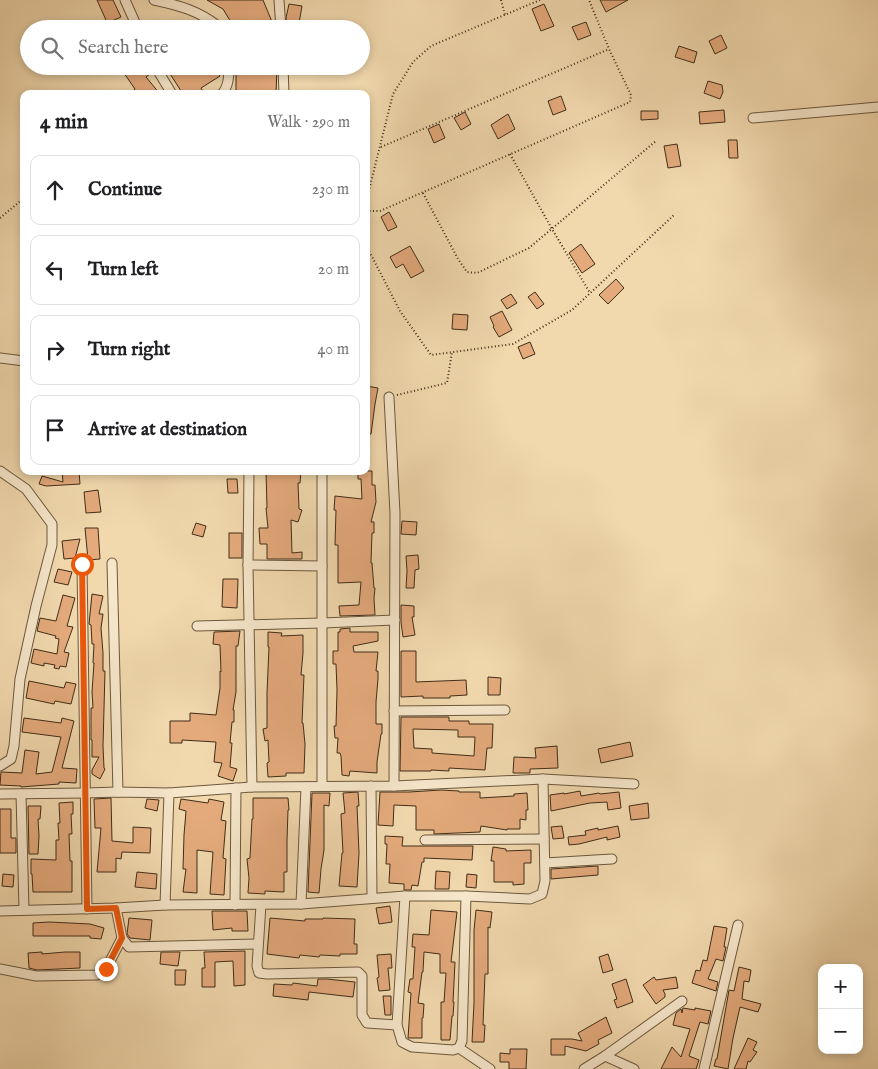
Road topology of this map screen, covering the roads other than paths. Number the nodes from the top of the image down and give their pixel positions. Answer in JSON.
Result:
{"nodes":[{"id":1,"x":125,"y":0,"type":"edge"},
{"id":2,"x":154,"y":0,"type":"edge"},
{"id":3,"x":278,"y":0,"type":"edge"},
{"id":4,"x":134,"y":20,"type":"edge"},
{"id":5,"x":211,"y":20,"type":"edge"},
{"id":6,"x":279,"y":20,"type":"edge"},
{"id":7,"x":160,"y":75,"type":"edge"},
{"id":8,"x":228,"y":75,"type":"edge"},
{"id":9,"x":283,"y":75,"type":"edge"},
{"id":10,"x":170,"y":90,"type":"edge"},
{"id":11,"x":225,"y":90,"type":"edge"},
{"id":12,"x":284,"y":90,"type":"edge"},
{"id":13,"x":878,"y":107,"type":"edge"},
{"id":14,"x":753,"y":118,"type":"dead end"},
{"id":15,"x":0,"y":358,"type":"edge"},
{"id":16,"x":20,"y":360,"type":"edge"},
{"id":17,"x":389,"y":397,"type":"road end"},
{"id":18,"x":0,"y":471,"type":"edge"},
{"id":19,"x":249,"y":475,"type":"edge"},
{"id":20,"x":322,"y":475,"type":"edge"},
{"id":21,"x":112,"y":563,"type":"dead end"},
{"id":22,"x":82,"y":564,"type":"dead end"},
{"id":23,"x":248,"y":565,"type":"junction"},
{"id":24,"x":322,"y":566,"type":"junction"},
{"id":25,"x":395,"y":620,"type":"junction"},
{"id":26,"x":322,"y":623,"type":"junction"},
{"id":27,"x":249,"y":625,"type":"junction"},
{"id":28,"x":197,"y":626,"type":"dead end"},
{"id":29,"x":505,"y":710,"type":"dead end"},
{"id":30,"x":394,"y":711,"type":"junction"},
{"id":31,"x":0,"y":766,"type":"edge"},
{"id":32,"x":543,"y":779,"type":"junction"},
{"id":33,"x":634,"y":784,"type":"dead end"},
{"id":34,"x":306,"y":786,"type":"junction"},
{"id":35,"x":322,"y":786,"type":"junction"},
{"id":36,"x":371,"y":786,"type":"junction"},
{"id":37,"x":394,"y":786,"type":"junction"},
{"id":38,"x":252,"y":787,"type":"junction"},
{"id":39,"x":236,"y":788,"type":"junction"},
{"id":40,"x":118,"y":792,"type":"junction"},
{"id":41,"x":85,"y":793,"type":"junction"},
{"id":42,"x":169,"y":793,"type":"junction"},
{"id":43,"x":0,"y":794,"type":"edge"},
{"id":44,"x":21,"y":794,"type":"junction"},
{"id":45,"x":544,"y":839,"type":"junction"},
{"id":46,"x":425,"y":840,"type":"dead end"},
{"id":47,"x":612,"y":859,"type":"dead end"},
{"id":48,"x":545,"y":863,"type":"junction"},
{"id":49,"x":405,"y":896,"type":"junction"},
{"id":50,"x":466,"y":896,"type":"junction"},
{"id":51,"x":372,"y":898,"type":"junction"},
{"id":52,"x":301,"y":904,"type":"junction"},
{"id":53,"x":165,"y":905,"type":"junction"},
{"id":54,"x":235,"y":905,"type":"junction"},
{"id":55,"x":261,"y":905,"type":"junction"},
{"id":56,"x":116,"y":908,"type":"junction"},
{"id":57,"x":87,"y":909,"type":"junction"},
{"id":58,"x":0,"y":910,"type":"edge"},
{"id":59,"x":24,"y":910,"type":"junction"},
{"id":60,"x":738,"y":925,"type":"dead end"},
{"id":61,"x":122,"y":938,"type":"junction"},
{"id":62,"x":258,"y":944,"type":"junction"},
{"id":63,"x":0,"y":969,"type":"edge"},
{"id":64,"x":682,"y":1001,"type":"dead end"},
{"id":65,"x":397,"y":1025,"type":"junction"},
{"id":66,"x":460,"y":1048,"type":"junction"},
{"id":67,"x":604,"y":1056,"type":"junction"},
{"id":68,"x":490,"y":1069,"type":"edge"},
{"id":69,"x":584,"y":1069,"type":"edge"},
{"id":70,"x":634,"y":1069,"type":"edge"},
{"id":71,"x":704,"y":1069,"type":"edge"}],
"edges":[{"from":1,"to":4,"type":"street"},
{"from":2,"to":5,"type":"street"},
{"from":3,"to":6,"type":"street"},
{"from":7,"to":10,"type":"street"},
{"from":8,"to":11,"type":"street"},
{"from":9,"to":12,"type":"street"},
{"from":13,"to":14,"type":"street"},
{"from":15,"to":16,"type":"street"},
{"from":17,"to":25,"type":"street"},
{"from":18,"to":31,"type":"street"},
{"from":19,"to":23,"type":"street"},
{"from":20,"to":24,"type":"street"},
{"from":21,"to":40,"type":"street"},
{"from":22,"to":41,"type":"street"},
{"from":23,"to":24,"type":"street"},
{"from":23,"to":27,"type":"street"},
{"from":24,"to":26,"type":"street"},
{"from":25,"to":26,"type":"street"},
{"from":25,"to":30,"type":"street"},
{"from":26,"to":27,"type":"street"},
{"from":26,"to":35,"type":"street"},
{"from":27,"to":28,"type":"street"},
{"from":27,"to":38,"type":"street"},
{"from":29,"to":30,"type":"street"},
{"from":30,"to":37,"type":"street"},
{"from":32,"to":33,"type":"street"},
{"from":32,"to":37,"type":"street"},
{"from":32,"to":45,"type":"street"},
{"from":34,"to":35,"type":"street"},
{"from":34,"to":38,"type":"street"},
{"from":34,"to":52,"type":"street"},
{"from":35,"to":36,"type":"street"},
{"from":36,"to":37,"type":"street"},
{"from":36,"to":51,"type":"street"},
{"from":38,"to":39,"type":"street"},
{"from":39,"to":42,"type":"street"},
{"from":39,"to":54,"type":"street"},
{"from":40,"to":41,"type":"street"},
{"from":40,"to":42,"type":"street"},
{"from":41,"to":44,"type":"street"},
{"from":41,"to":57,"type":"street"},
{"from":42,"to":53,"type":"street"},
{"from":43,"to":44,"type":"street"},
{"from":44,"to":59,"type":"street"},
{"from":45,"to":46,"type":"street"},
{"from":45,"to":48,"type":"street"},
{"from":47,"to":48,"type":"street"},
{"from":48,"to":50,"type":"street"},
{"from":49,"to":50,"type":"street"},
{"from":49,"to":51,"type":"street"},
{"from":49,"to":65,"type":"street"},
{"from":50,"to":66,"type":"street"},
{"from":51,"to":52,"type":"street"},
{"from":52,"to":55,"type":"street"},
{"from":53,"to":54,"type":"street"},
{"from":53,"to":56,"type":"street"},
{"from":54,"to":55,"type":"street"},
{"from":55,"to":62,"type":"street"},
{"from":56,"to":57,"type":"street"},
{"from":56,"to":61,"type":"street"},
{"from":57,"to":59,"type":"street"},
{"from":58,"to":59,"type":"street"},
{"from":60,"to":71,"type":"street"},
{"from":61,"to":62,"type":"street"},
{"from":61,"to":63,"type":"street"},
{"from":62,"to":65,"type":"street"},
{"from":64,"to":67,"type":"street"},
{"from":65,"to":66,"type":"street"},
{"from":66,"to":68,"type":"street"},
{"from":67,"to":69,"type":"street"},
{"from":67,"to":70,"type":"street"}]}
